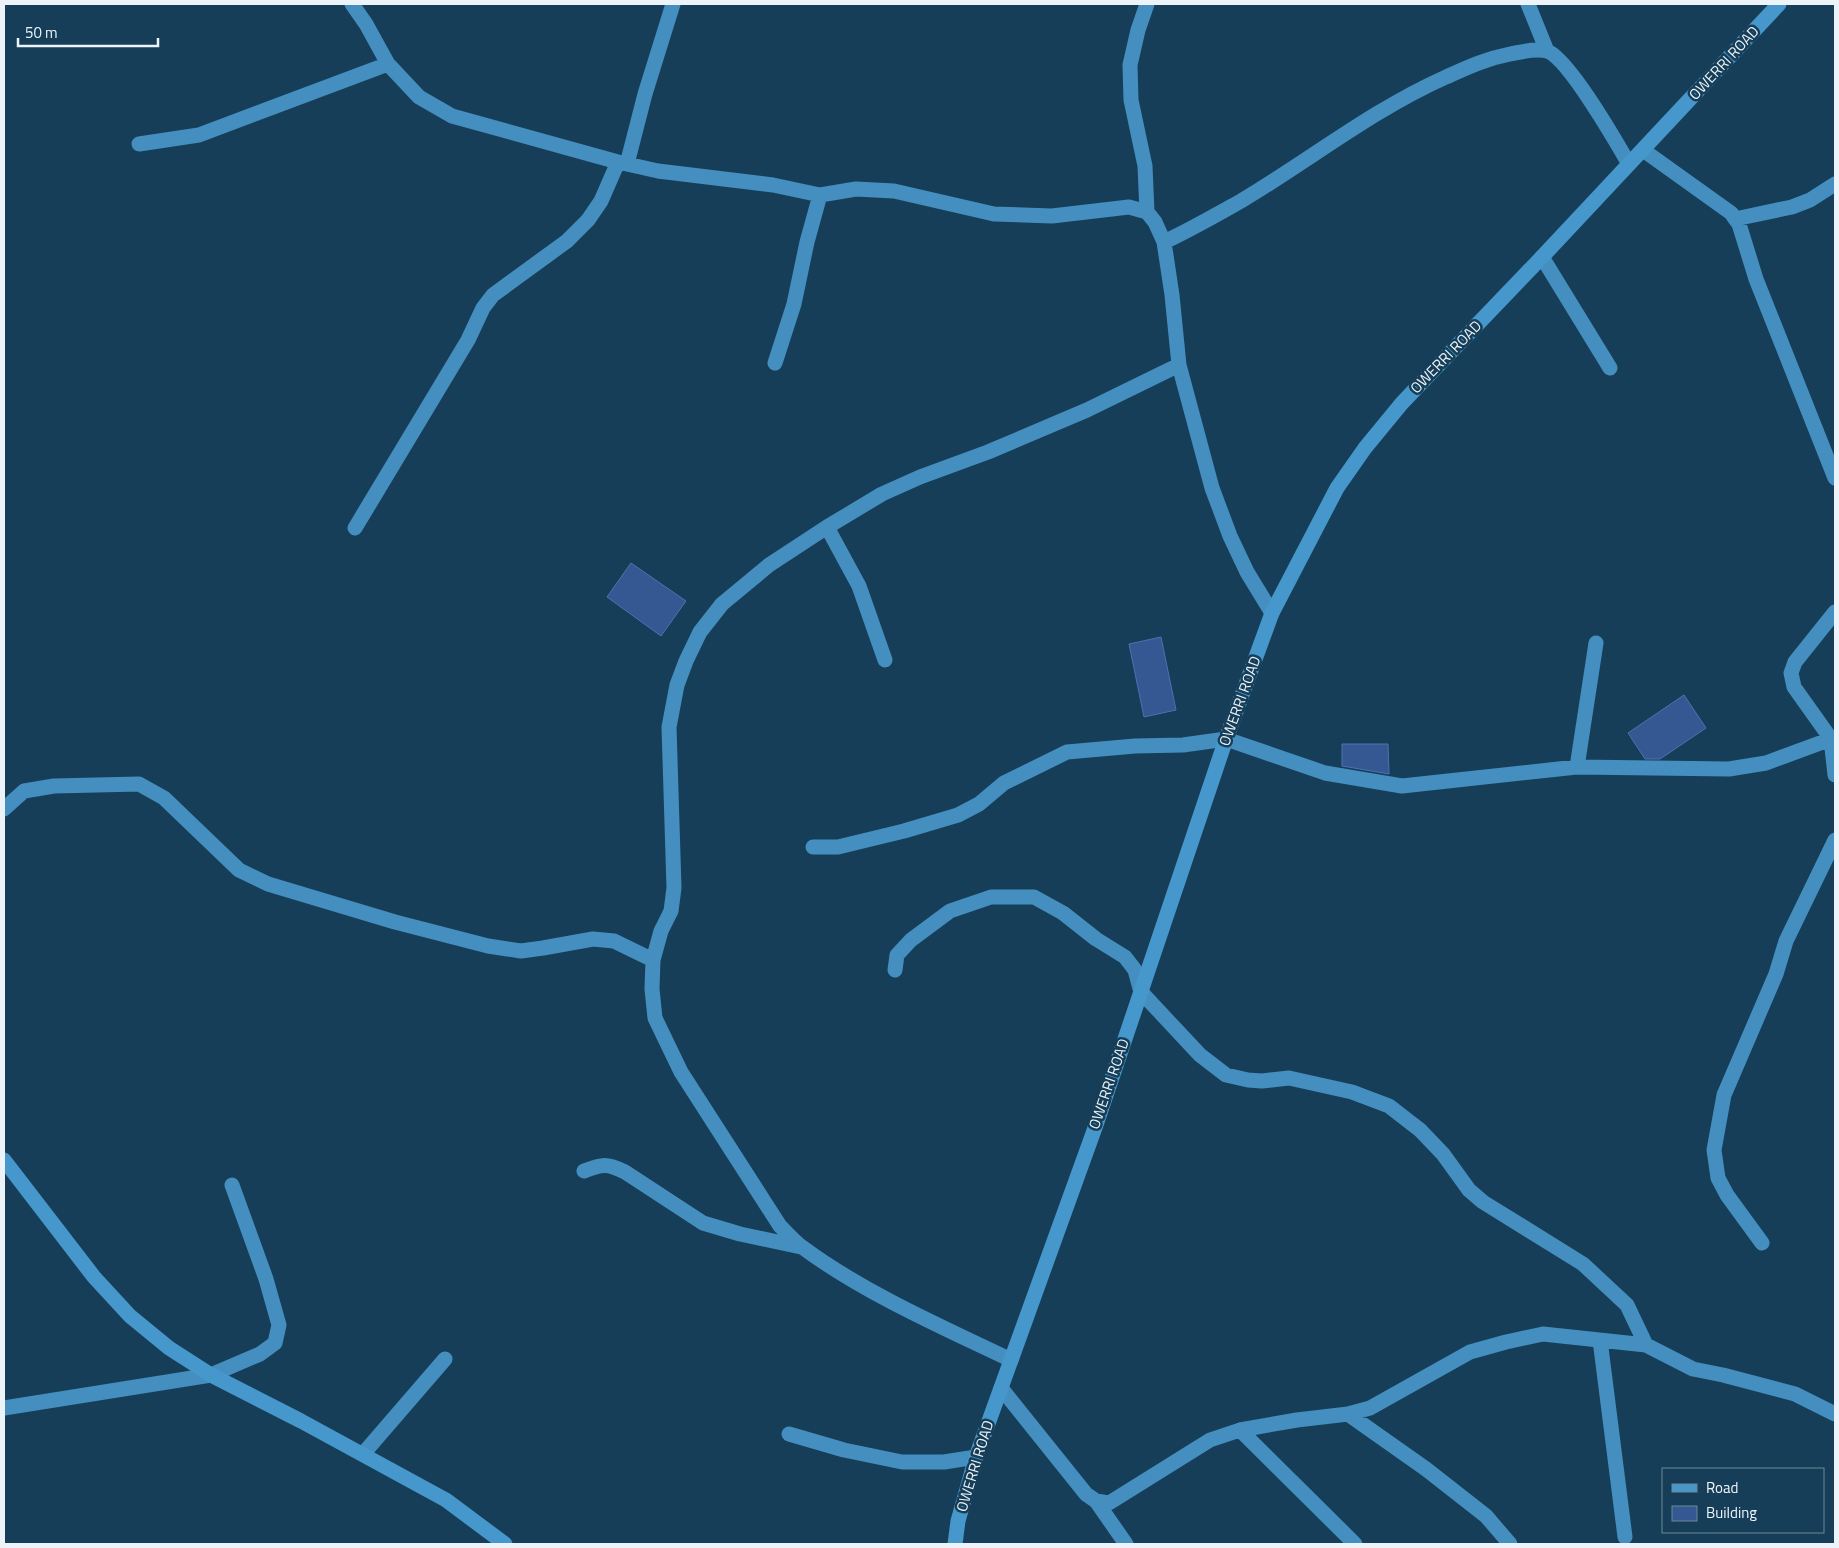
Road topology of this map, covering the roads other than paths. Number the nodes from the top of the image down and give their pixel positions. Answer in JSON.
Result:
{"nodes":[{"id":1,"x":352,"y":4,"type":"edge"},
{"id":2,"x":673,"y":4,"type":"edge"},
{"id":3,"x":1147,"y":4,"type":"edge"},
{"id":4,"x":1528,"y":4,"type":"edge"},
{"id":5,"x":1779,"y":4,"type":"edge"},
{"id":6,"x":1547,"y":52,"type":"junction"},
{"id":7,"x":388,"y":64,"type":"junction"},
{"id":8,"x":139,"y":144,"type":"dead end"},
{"id":9,"x":1642,"y":150,"type":"junction"},
{"id":10,"x":622,"y":163,"type":"junction"},
{"id":11,"x":1629,"y":164,"type":"junction"},
{"id":12,"x":1835,"y":184,"type":"edge"},
{"id":13,"x":820,"y":195,"type":"junction"},
{"id":14,"x":1147,"y":212,"type":"junction"},
{"id":15,"x":1735,"y":219,"type":"junction"},
{"id":16,"x":1164,"y":242,"type":"junction"},
{"id":17,"x":1542,"y":258,"type":"junction"},
{"id":18,"x":775,"y":363,"type":"dead end"},
{"id":19,"x":1179,"y":365,"type":"junction"},
{"id":20,"x":1610,"y":368,"type":"dead end"},
{"id":21,"x":1835,"y":478,"type":"edge"},
{"id":22,"x":826,"y":527,"type":"junction"},
{"id":23,"x":355,"y":528,"type":"dead end"},
{"id":24,"x":1272,"y":613,"type":"junction"},
{"id":25,"x":1833,"y":617,"type":"edge"},
{"id":26,"x":1596,"y":643,"type":"dead end"},
{"id":27,"x":885,"y":660,"type":"dead end"},
{"id":28,"x":1226,"y":739,"type":"junction"},
{"id":29,"x":1833,"y":740,"type":"edge"},
{"id":30,"x":1577,"y":767,"type":"junction"},
{"id":31,"x":1835,"y":775,"type":"edge"},
{"id":32,"x":4,"y":809,"type":"edge"},
{"id":33,"x":1835,"y":840,"type":"edge"},
{"id":34,"x":813,"y":847,"type":"dead end"},
{"id":35,"x":653,"y":960,"type":"junction"},
{"id":36,"x":895,"y":970,"type":"dead end"},
{"id":37,"x":1141,"y":992,"type":"junction"},
{"id":38,"x":4,"y":1160,"type":"edge"},
{"id":39,"x":584,"y":1172,"type":"dead end"},
{"id":40,"x":232,"y":1185,"type":"dead end"},
{"id":41,"x":1762,"y":1243,"type":"dead end"},
{"id":42,"x":801,"y":1247,"type":"junction"},
{"id":43,"x":1600,"y":1340,"type":"junction"},
{"id":44,"x":1646,"y":1345,"type":"junction"},
{"id":45,"x":445,"y":1359,"type":"dead end"},
{"id":46,"x":1011,"y":1360,"type":"junction"},
{"id":47,"x":211,"y":1375,"type":"junction"},
{"id":48,"x":1001,"y":1388,"type":"junction"},
{"id":49,"x":4,"y":1408,"type":"edge"},
{"id":50,"x":1348,"y":1414,"type":"junction"},
{"id":51,"x":1835,"y":1414,"type":"edge"},
{"id":52,"x":1240,"y":1430,"type":"junction"},
{"id":53,"x":788,"y":1434,"type":"dead end"},
{"id":54,"x":363,"y":1454,"type":"junction"},
{"id":55,"x":976,"y":1457,"type":"junction"},
{"id":56,"x":1096,"y":1501,"type":"junction"},
{"id":57,"x":1626,"y":1536,"type":"dead end"},
{"id":58,"x":505,"y":1544,"type":"edge"},
{"id":59,"x":955,"y":1544,"type":"edge"},
{"id":60,"x":1126,"y":1544,"type":"edge"},
{"id":61,"x":1355,"y":1544,"type":"edge"},
{"id":62,"x":1510,"y":1544,"type":"edge"}],
"edges":[{"from":1,"to":7,"type":"street"},
{"from":2,"to":10,"type":"street"},
{"from":3,"to":14,"type":"street"},
{"from":4,"to":6,"type":"street"},
{"from":5,"to":9,"type":"main road","name":"OWERRI ROAD"},
{"from":6,"to":11,"type":"street"},
{"from":6,"to":16,"type":"street"},
{"from":7,"to":8,"type":"street"},
{"from":7,"to":10,"type":"street"},
{"from":9,"to":11,"type":"main road","name":"OWERRI ROAD"},
{"from":9,"to":15,"type":"street"},
{"from":10,"to":13,"type":"street"},
{"from":10,"to":23,"type":"street"},
{"from":11,"to":17,"type":"main road","name":"OWERRI ROAD"},
{"from":12,"to":15,"type":"street"},
{"from":13,"to":14,"type":"street"},
{"from":13,"to":18,"type":"street"},
{"from":14,"to":16,"type":"street"},
{"from":15,"to":21,"type":"street"},
{"from":16,"to":19,"type":"street"},
{"from":17,"to":20,"type":"street"},
{"from":17,"to":24,"type":"main road","name":"OWERRI ROAD"},
{"from":19,"to":22,"type":"street"},
{"from":19,"to":24,"type":"street"},
{"from":22,"to":27,"type":"street"},
{"from":22,"to":35,"type":"street"},
{"from":24,"to":28,"type":"main road","name":"OWERRI ROAD"},
{"from":25,"to":29,"type":"street"},
{"from":26,"to":30,"type":"street"},
{"from":28,"to":30,"type":"street"},
{"from":28,"to":34,"type":"street"},
{"from":28,"to":37,"type":"main road","name":"OWERRI ROAD"},
{"from":29,"to":30,"type":"street"},
{"from":29,"to":31,"type":"street"},
{"from":32,"to":35,"type":"street"},
{"from":33,"to":41,"type":"street"},
{"from":35,"to":42,"type":"street"},
{"from":36,"to":37,"type":"street"},
{"from":37,"to":44,"type":"street"},
{"from":37,"to":46,"type":"main road","name":"OWERRI ROAD"},
{"from":38,"to":47,"type":"main road"},
{"from":39,"to":42,"type":"street"},
{"from":40,"to":47,"type":"street"},
{"from":42,"to":46,"type":"street"},
{"from":43,"to":44,"type":"street"},
{"from":43,"to":50,"type":"street"},
{"from":43,"to":57,"type":"street"},
{"from":44,"to":51,"type":"street"},
{"from":45,"to":54,"type":"street"},
{"from":46,"to":48,"type":"main road","name":"OWERRI ROAD"},
{"from":47,"to":49,"type":"street"},
{"from":47,"to":54,"type":"main road"},
{"from":48,"to":55,"type":"main road","name":"OWERRI ROAD"},
{"from":48,"to":56,"type":"street"},
{"from":50,"to":52,"type":"street"},
{"from":50,"to":62,"type":"street"},
{"from":52,"to":56,"type":"street"},
{"from":52,"to":61,"type":"street"},
{"from":53,"to":55,"type":"street"},
{"from":54,"to":58,"type":"main road"},
{"from":55,"to":59,"type":"main road","name":"OWERRI ROAD"},
{"from":56,"to":60,"type":"street"}]}
